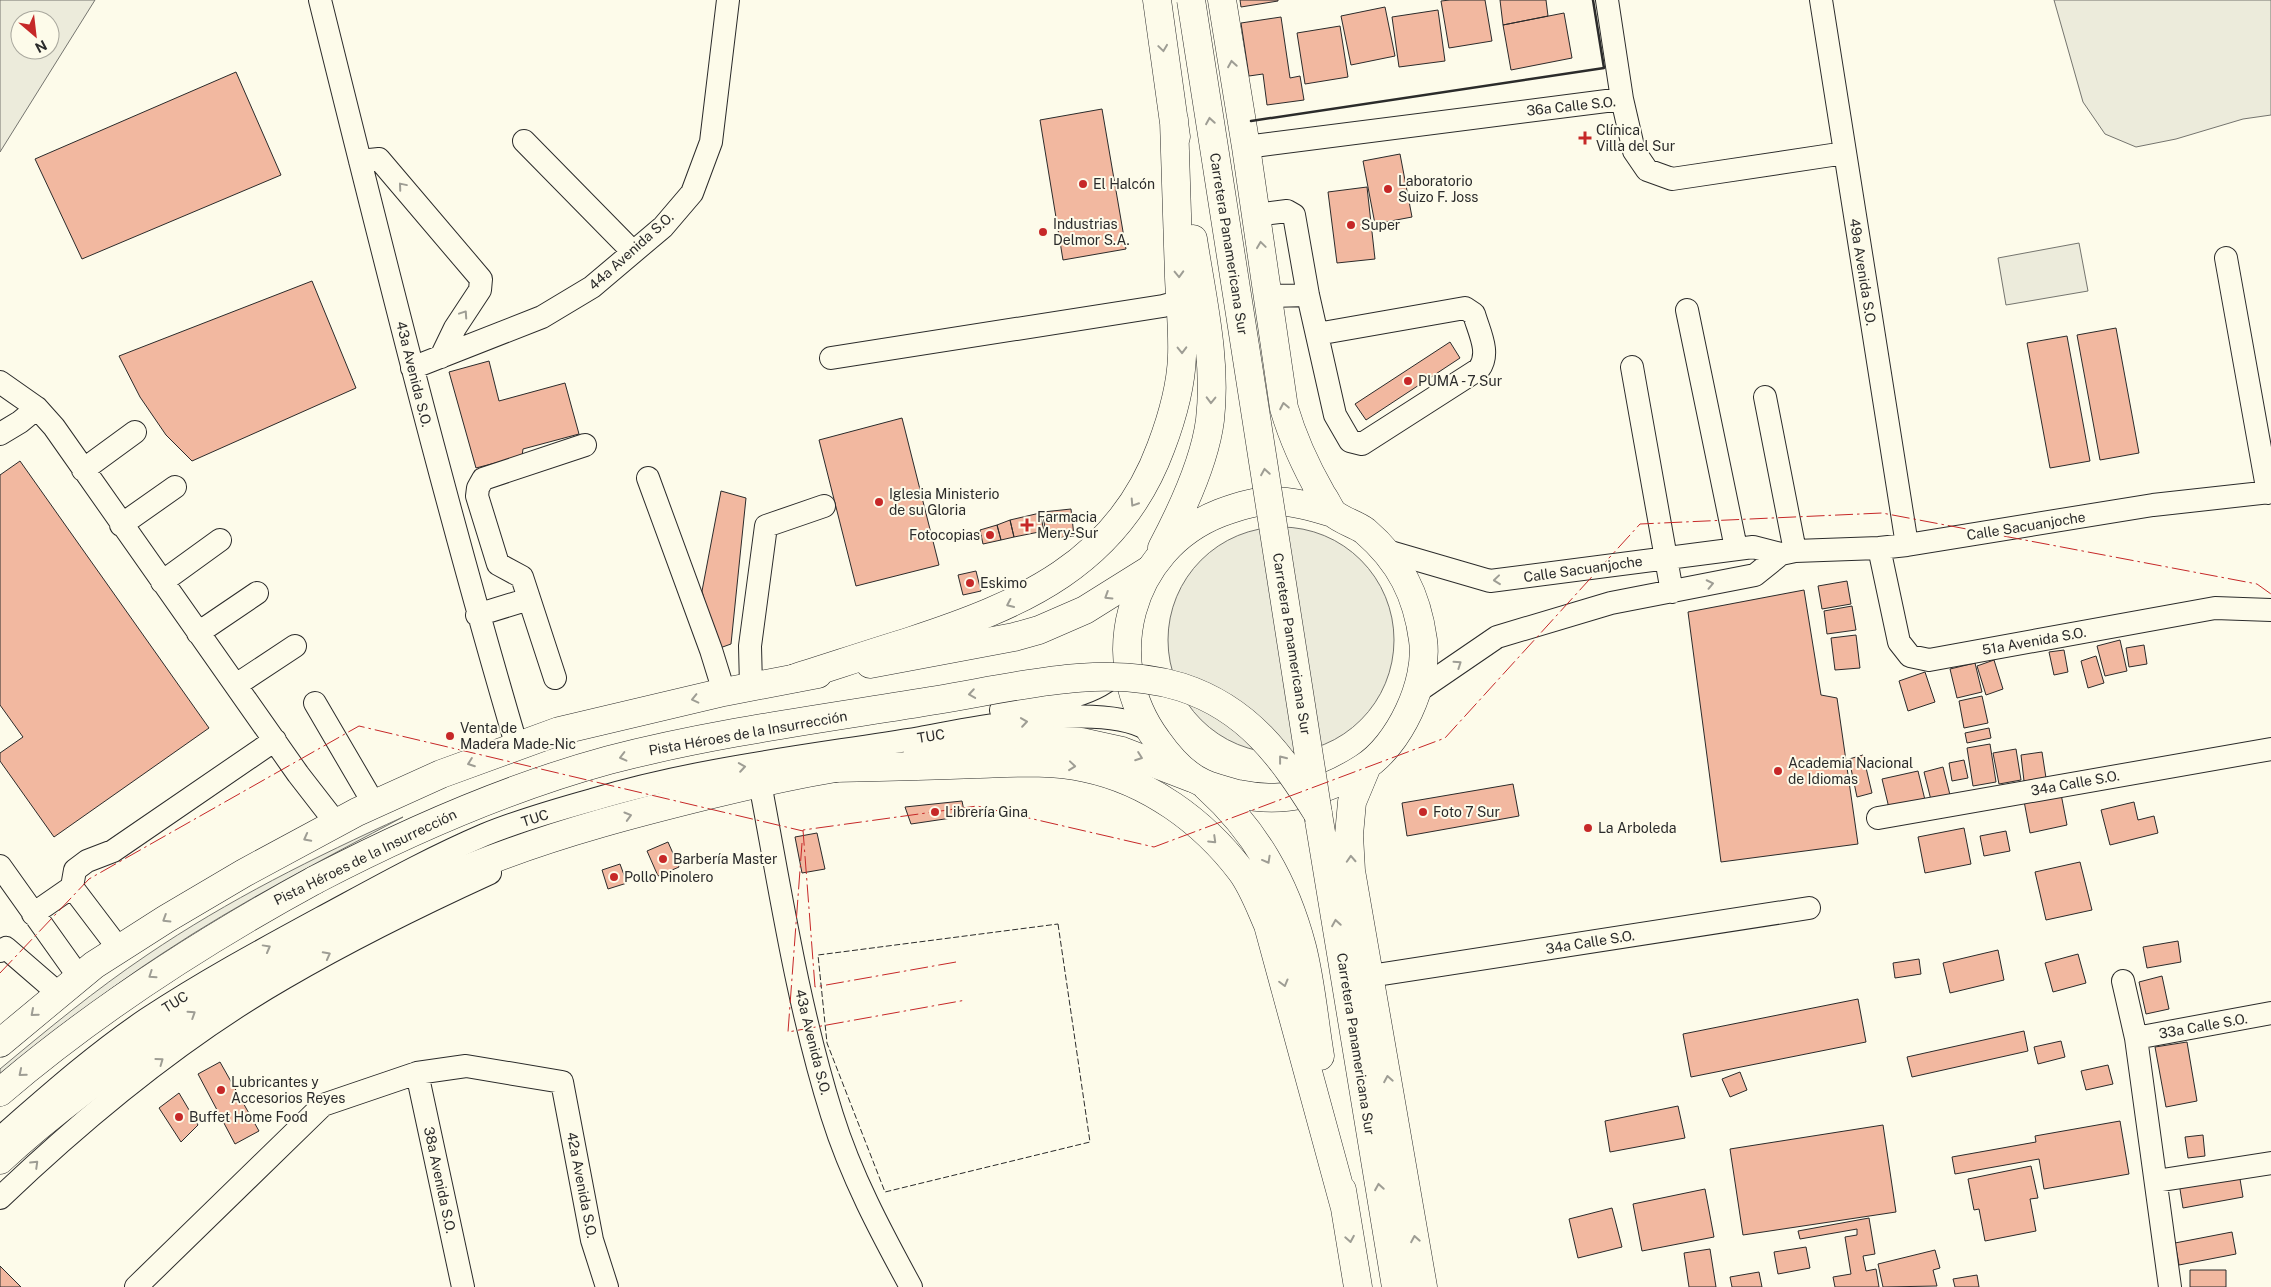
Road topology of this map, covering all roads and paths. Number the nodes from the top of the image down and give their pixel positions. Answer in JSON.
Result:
{"nodes":[{"id":1,"x":320,"y":0,"type":"edge"},
{"id":2,"x":728,"y":0,"type":"edge"},
{"id":3,"x":1157,"y":0,"type":"edge"},
{"id":4,"x":1191,"y":0,"type":"edge"},
{"id":5,"x":1222,"y":0,"type":"edge"},
{"id":6,"x":1607,"y":0,"type":"edge"},
{"id":7,"x":1821,"y":0,"type":"edge"},
{"id":8,"x":1622,"y":100,"type":"junction"},
{"id":9,"x":524,"y":141,"type":"dead end"},
{"id":10,"x":1246,"y":147,"type":"junction"},
{"id":11,"x":1845,"y":154,"type":"junction"},
{"id":12,"x":360,"y":161,"type":"junction"},
{"id":13,"x":1256,"y":215,"type":"junction"},
{"id":14,"x":633,"y":252,"type":"junction"},
{"id":15,"x":2226,"y":258,"type":"dead end"},
{"id":16,"x":1308,"y":295,"type":"junction"},
{"id":17,"x":1268,"y":296,"type":"junction"},
{"id":18,"x":1191,"y":298,"type":"junction"},
{"id":19,"x":1687,"y":310,"type":"dead end"},
{"id":20,"x":1317,"y":334,"type":"junction"},
{"id":21,"x":441,"y":357,"type":"junction"},
{"id":22,"x":831,"y":358,"type":"dead end"},
{"id":23,"x":1632,"y":367,"type":"dead end"},
{"id":24,"x":412,"y":368,"type":"junction"},
{"id":25,"x":0,"y":382,"type":"edge"},
{"id":26,"x":1765,"y":397,"type":"dead end"},
{"id":27,"x":37,"y":408,"type":"junction"},
{"id":28,"x":135,"y":432,"type":"dead end"},
{"id":29,"x":0,"y":434,"type":"edge"},
{"id":30,"x":586,"y":445,"type":"dead end"},
{"id":31,"x":83,"y":470,"type":"junction"},
{"id":32,"x":648,"y":478,"type":"dead end"},
{"id":33,"x":175,"y":487,"type":"dead end"},
{"id":34,"x":2269,"y":492,"type":"edge"},
{"id":35,"x":824,"y":506,"type":"dead end"},
{"id":36,"x":1333,"y":513,"type":"junction"},
{"id":37,"x":121,"y":525,"type":"junction"},
{"id":38,"x":220,"y":540,"type":"dead end"},
{"id":39,"x":1907,"y":545,"type":"junction"},
{"id":40,"x":1736,"y":548,"type":"junction"},
{"id":41,"x":1879,"y":548,"type":"junction"},
{"id":42,"x":1387,"y":551,"type":"junction"},
{"id":43,"x":1788,"y":553,"type":"junction"},
{"id":44,"x":1667,"y":558,"type":"junction"},
{"id":45,"x":1153,"y":565,"type":"junction"},
{"id":46,"x":162,"y":582,"type":"junction"},
{"id":47,"x":1672,"y":592,"type":"junction"},
{"id":48,"x":257,"y":593,"type":"dead end"},
{"id":49,"x":529,"y":599,"type":"junction"},
{"id":50,"x":2271,"y":610,"type":"edge"},
{"id":51,"x":478,"y":615,"type":"junction"},
{"id":52,"x":198,"y":633,"type":"junction"},
{"id":53,"x":295,"y":646,"type":"dead end"},
{"id":54,"x":1126,"y":649,"type":"junction"},
{"id":55,"x":555,"y":678,"type":"dead end"},
{"id":56,"x":794,"y":678,"type":"junction"},
{"id":57,"x":236,"y":686,"type":"junction"},
{"id":58,"x":751,"y":686,"type":"junction"},
{"id":59,"x":1418,"y":691,"type":"junction"},
{"id":60,"x":724,"y":692,"type":"junction"},
{"id":61,"x":315,"y":703,"type":"dead end"},
{"id":62,"x":1149,"y":730,"type":"junction"},
{"id":63,"x":275,"y":740,"type":"junction"},
{"id":64,"x":516,"y":747,"type":"junction"},
{"id":65,"x":2271,"y":749,"type":"edge"},
{"id":66,"x":1367,"y":766,"type":"junction"},
{"id":67,"x":831,"y":768,"type":"junction"},
{"id":68,"x":760,"y":783,"type":"junction"},
{"id":69,"x":1203,"y":783,"type":"junction"},
{"id":70,"x":374,"y":804,"type":"junction"},
{"id":71,"x":1318,"y":814,"type":"junction"},
{"id":72,"x":1878,"y":818,"type":"dead end"},
{"id":73,"x":336,"y":823,"type":"junction"},
{"id":74,"x":593,"y":826,"type":"junction"},
{"id":75,"x":0,"y":866,"type":"edge"},
{"id":76,"x":7,"y":886,"type":"edge"},
{"id":77,"x":72,"y":887,"type":"junction"},
{"id":78,"x":1809,"y":908,"type":"dead end"},
{"id":79,"x":33,"y":914,"type":"junction"},
{"id":80,"x":119,"y":949,"type":"junction"},
{"id":81,"x":0,"y":951,"type":"edge"},
{"id":82,"x":1370,"y":976,"type":"junction"},
{"id":83,"x":2123,"y":981,"type":"dead end"},
{"id":84,"x":68,"y":985,"type":"junction"},
{"id":85,"x":2271,"y":1013,"type":"edge"},
{"id":86,"x":2136,"y":1038,"type":"junction"},
{"id":87,"x":0,"y":1043,"type":"edge"},
{"id":88,"x":417,"y":1073,"type":"junction"},
{"id":89,"x":0,"y":1092,"type":"edge"},
{"id":90,"x":0,"y":1119,"type":"edge"},
{"id":91,"x":0,"y":1138,"type":"edge"},
{"id":92,"x":0,"y":1160,"type":"edge"},
{"id":93,"x":2271,"y":1163,"type":"edge"},
{"id":94,"x":2156,"y":1181,"type":"junction"},
{"id":95,"x":0,"y":1198,"type":"edge"},
{"id":96,"x":1344,"y":1208,"type":"junction"},
{"id":97,"x":136,"y":1287,"type":"edge"},
{"id":98,"x":463,"y":1287,"type":"edge"},
{"id":99,"x":607,"y":1287,"type":"edge"},
{"id":100,"x":910,"y":1287,"type":"edge"},
{"id":101,"x":1358,"y":1287,"type":"edge"},
{"id":102,"x":1396,"y":1287,"type":"edge"},
{"id":103,"x":1423,"y":1287,"type":"edge"},
{"id":104,"x":2170,"y":1287,"type":"edge"}],
"edges":[{"from":1,"to":12,"type":"street","name":"43a Avenida S.O."},
{"from":2,"to":14,"type":"street","name":"44a Avenida S.O."},
{"from":3,"to":18,"type":"main road","one_way":true},
{"from":71,"to":4,"type":"main road","name":"Carretera Panamericana Sur","one_way":true,"bridge":true},
{"from":10,"to":5,"type":"main road","one_way":true},
{"from":6,"to":8,"type":"street"},
{"from":7,"to":11,"type":"street","name":"49a Avenida S.O."},
{"from":8,"to":10,"type":"street","name":"36a Calle S.O."},
{"from":8,"to":11,"type":"street","name":"36a Calle S.O."},
{"from":9,"to":14,"type":"street"},
{"from":10,"to":13,"type":"main road"},
{"from":11,"to":39,"type":"street","name":"49a Avenida S.O."},
{"from":21,"to":12,"type":"street","one_way":true},
{"from":12,"to":24,"type":"street","name":"43a Avenida S.O."},
{"from":13,"to":16,"type":"street"},
{"from":17,"to":13,"type":"main road","one_way":true},
{"from":14,"to":21,"type":"street","name":"44a Avenida S.O."},
{"from":15,"to":34,"type":"street"},
{"from":16,"to":17,"type":"street"},
{"from":16,"to":20,"type":"street"},
{"from":36,"to":17,"type":"main road","one_way":true},
{"from":18,"to":22,"type":"street"},
{"from":18,"to":45,"type":"main road","one_way":true},
{"from":18,"to":56,"type":"main road","one_way":true},
{"from":19,"to":40,"type":"street"},
{"from":20,"to":20,"type":"street"},
{"from":21,"to":24,"type":"street","name":"44a Avenida S.O."},
{"from":23,"to":44,"type":"street"},
{"from":24,"to":51,"type":"street","name":"43a Avenida S.O."},
{"from":25,"to":27,"type":"street"},
{"from":26,"to":43,"type":"street"},
{"from":27,"to":29,"type":"street"},
{"from":27,"to":31,"type":"street"},
{"from":28,"to":31,"type":"street"},
{"from":30,"to":49,"type":"street"},
{"from":31,"to":37,"type":"street"},
{"from":32,"to":60,"type":"street"},
{"from":33,"to":37,"type":"street"},
{"from":34,"to":39,"type":"street","name":"Calle Sacuanjoche"},
{"from":35,"to":58,"type":"street"},
{"from":36,"to":42,"type":"main road"},
{"from":36,"to":45,"type":"main road"},
{"from":37,"to":46,"type":"street"},
{"from":38,"to":46,"type":"street"},
{"from":39,"to":41,"type":"street","name":"Calle Sacuanjoche"},
{"from":40,"to":43,"type":"street","name":"Calle Sacuanjoche"},
{"from":40,"to":44,"type":"street","name":"Calle Sacuanjoche"},
{"from":41,"to":43,"type":"street","name":"Calle Sacuanjoche"},
{"from":41,"to":50,"type":"street","name":"51a Avenida S.O."},
{"from":44,"to":42,"type":"street","name":"Calle Sacuanjoche","one_way":true},
{"from":42,"to":59,"type":"main road"},
{"from":47,"to":43,"type":"street","one_way":true},
{"from":44,"to":47,"type":"street"},
{"from":45,"to":54,"type":"main road"},
{"from":45,"to":56,"type":"main road","one_way":true},
{"from":46,"to":52,"type":"street"},
{"from":59,"to":47,"type":"street","one_way":true},
{"from":48,"to":52,"type":"street"},
{"from":49,"to":51,"type":"street"},
{"from":49,"to":55,"type":"street"},
{"from":51,"to":64,"type":"street","name":"43a Avenida S.O."},
{"from":52,"to":57,"type":"street"},
{"from":53,"to":57,"type":"street"},
{"from":54,"to":62,"type":"main road"},
{"from":54,"to":90,"type":"street","name":"TUC"},
{"from":56,"to":58,"type":"main road"},
{"from":57,"to":63,"type":"street"},
{"from":58,"to":60,"type":"main road"},
{"from":59,"to":66,"type":"main road"},
{"from":60,"to":64,"type":"main road","one_way":true},
{"from":61,"to":70,"type":"street"},
{"from":62,"to":69,"type":"main road"},
{"from":91,"to":62,"type":"street","name":"TUC","one_way":true},
{"from":63,"to":73,"type":"street"},
{"from":63,"to":77,"type":"street"},
{"from":64,"to":70,"type":"main road","one_way":true},
{"from":65,"to":72,"type":"street","name":"34a Calle S.O."},
{"from":66,"to":69,"type":"main road"},
{"from":82,"to":66,"type":"main road","name":"Carretera Panamericana Sur","one_way":true},
{"from":67,"to":68,"type":"main road"},
{"from":67,"to":69,"type":"main road","one_way":true},
{"from":67,"to":96,"type":"main road","one_way":true},
{"from":74,"to":68,"type":"main road","one_way":true},
{"from":68,"to":100,"type":"street","name":"43a Avenida S.O."},
{"from":69,"to":96,"type":"main road","one_way":true},
{"from":70,"to":73,"type":"main road"},
{"from":71,"to":89,"type":"main road","name":"Pista Héroes de la Insurrección","one_way":true,"bridge":true},
{"from":102,"to":71,"type":"main road","name":"Carretera Panamericana Sur","one_way":true},
{"from":73,"to":80,"type":"main road","one_way":true},
{"from":92,"to":74,"type":"main road","one_way":true},
{"from":95,"to":74,"type":"street","one_way":true},
{"from":75,"to":76,"type":"street"},
{"from":76,"to":79,"type":"street"},
{"from":77,"to":79,"type":"street"},
{"from":77,"to":80,"type":"street"},
{"from":78,"to":82,"type":"street","name":"34a Calle S.O."},
{"from":79,"to":84,"type":"street"},
{"from":80,"to":84,"type":"main road"},
{"from":81,"to":84,"type":"street"},
{"from":103,"to":82,"type":"main road","name":"Carretera Panamericana Sur","one_way":true},
{"from":83,"to":86,"type":"street"},
{"from":84,"to":87,"type":"main road","one_way":true},
{"from":85,"to":86,"type":"street","name":"33a Calle S.O."},
{"from":86,"to":94,"type":"street"},
{"from":88,"to":97,"type":"street"},
{"from":88,"to":98,"type":"street","name":"38a Avenida S.O."},
{"from":88,"to":99,"type":"street","name":"42a Avenida S.O."},
{"from":93,"to":94,"type":"street"},
{"from":94,"to":104,"type":"street"},
{"from":96,"to":101,"type":"main road","one_way":true}]}
